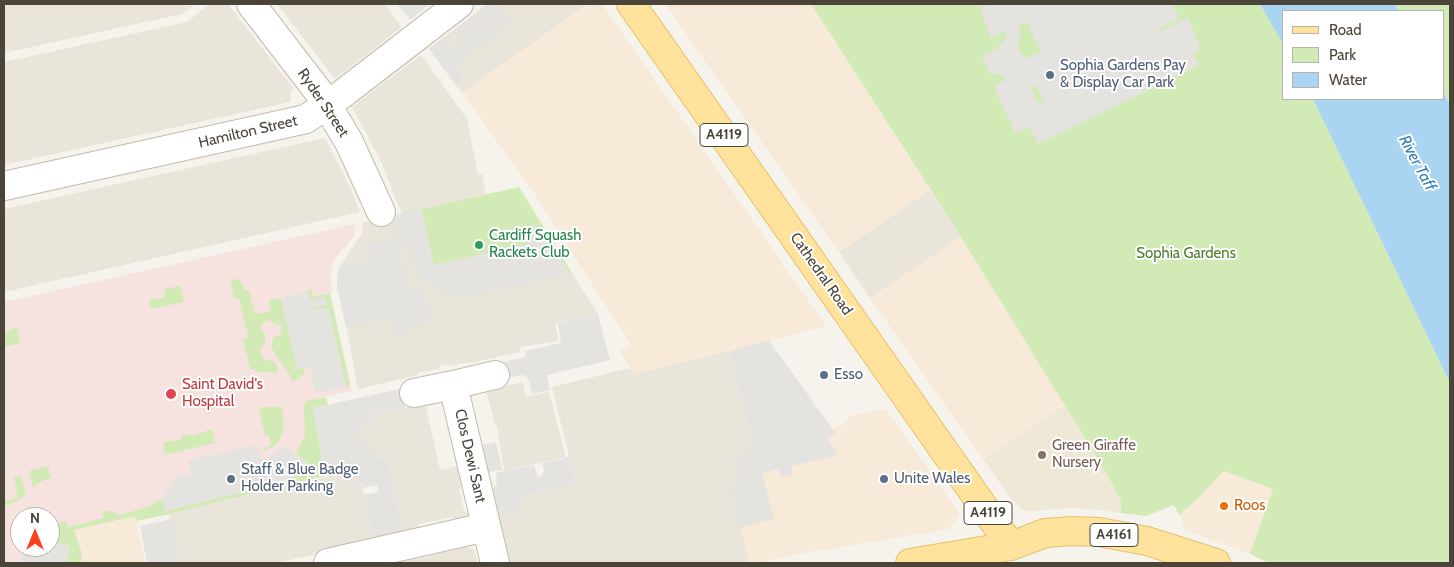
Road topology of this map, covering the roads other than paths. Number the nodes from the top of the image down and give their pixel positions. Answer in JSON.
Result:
{"nodes":[{"id":1,"x":252,"y":4,"type":"edge"},
{"id":2,"x":459,"y":4,"type":"edge"},
{"id":3,"x":631,"y":4,"type":"edge"},
{"id":4,"x":327,"y":105,"type":"junction"},
{"id":5,"x":4,"y":186,"type":"edge"},
{"id":6,"x":381,"y":212,"type":"dead end"},
{"id":7,"x":495,"y":375,"type":"dead end"},
{"id":8,"x":453,"y":384,"type":"junction"},
{"id":9,"x":414,"y":393,"type":"dead end"},
{"id":10,"x":486,"y":527,"type":"junction"},
{"id":11,"x":1011,"y":554,"type":"edge"},
{"id":12,"x":328,"y":563,"type":"edge"},
{"id":13,"x":495,"y":563,"type":"edge"},
{"id":14,"x":910,"y":563,"type":"edge"},
{"id":15,"x":1155,"y":563,"type":"edge"},
{"id":16,"x":1216,"y":563,"type":"edge"}],
"edges":[{"from":1,"to":4,"type":"street","name":"Ryder Street"},
{"from":2,"to":4,"type":"street","name":"Hamilton Street"},
{"from":3,"to":11,"type":"main road","name":"Cathedral Road","number":"A4119"},
{"from":4,"to":5,"type":"street","name":"Hamilton Street"},
{"from":4,"to":6,"type":"street","name":"Ryder Street"},
{"from":7,"to":8,"type":"street"},
{"from":8,"to":9,"type":"street"},
{"from":8,"to":10,"type":"street","name":"Clos Dewi Sant"},
{"from":10,"to":12,"type":"street"},
{"from":10,"to":13,"type":"street","name":"Clos Dewi Sant"},
{"from":11,"to":14,"type":"main road","number":"A4161"},
{"from":11,"to":15,"type":"main road","number":"A4161"},
{"from":11,"to":16,"type":"main road","number":"A4161"}]}
